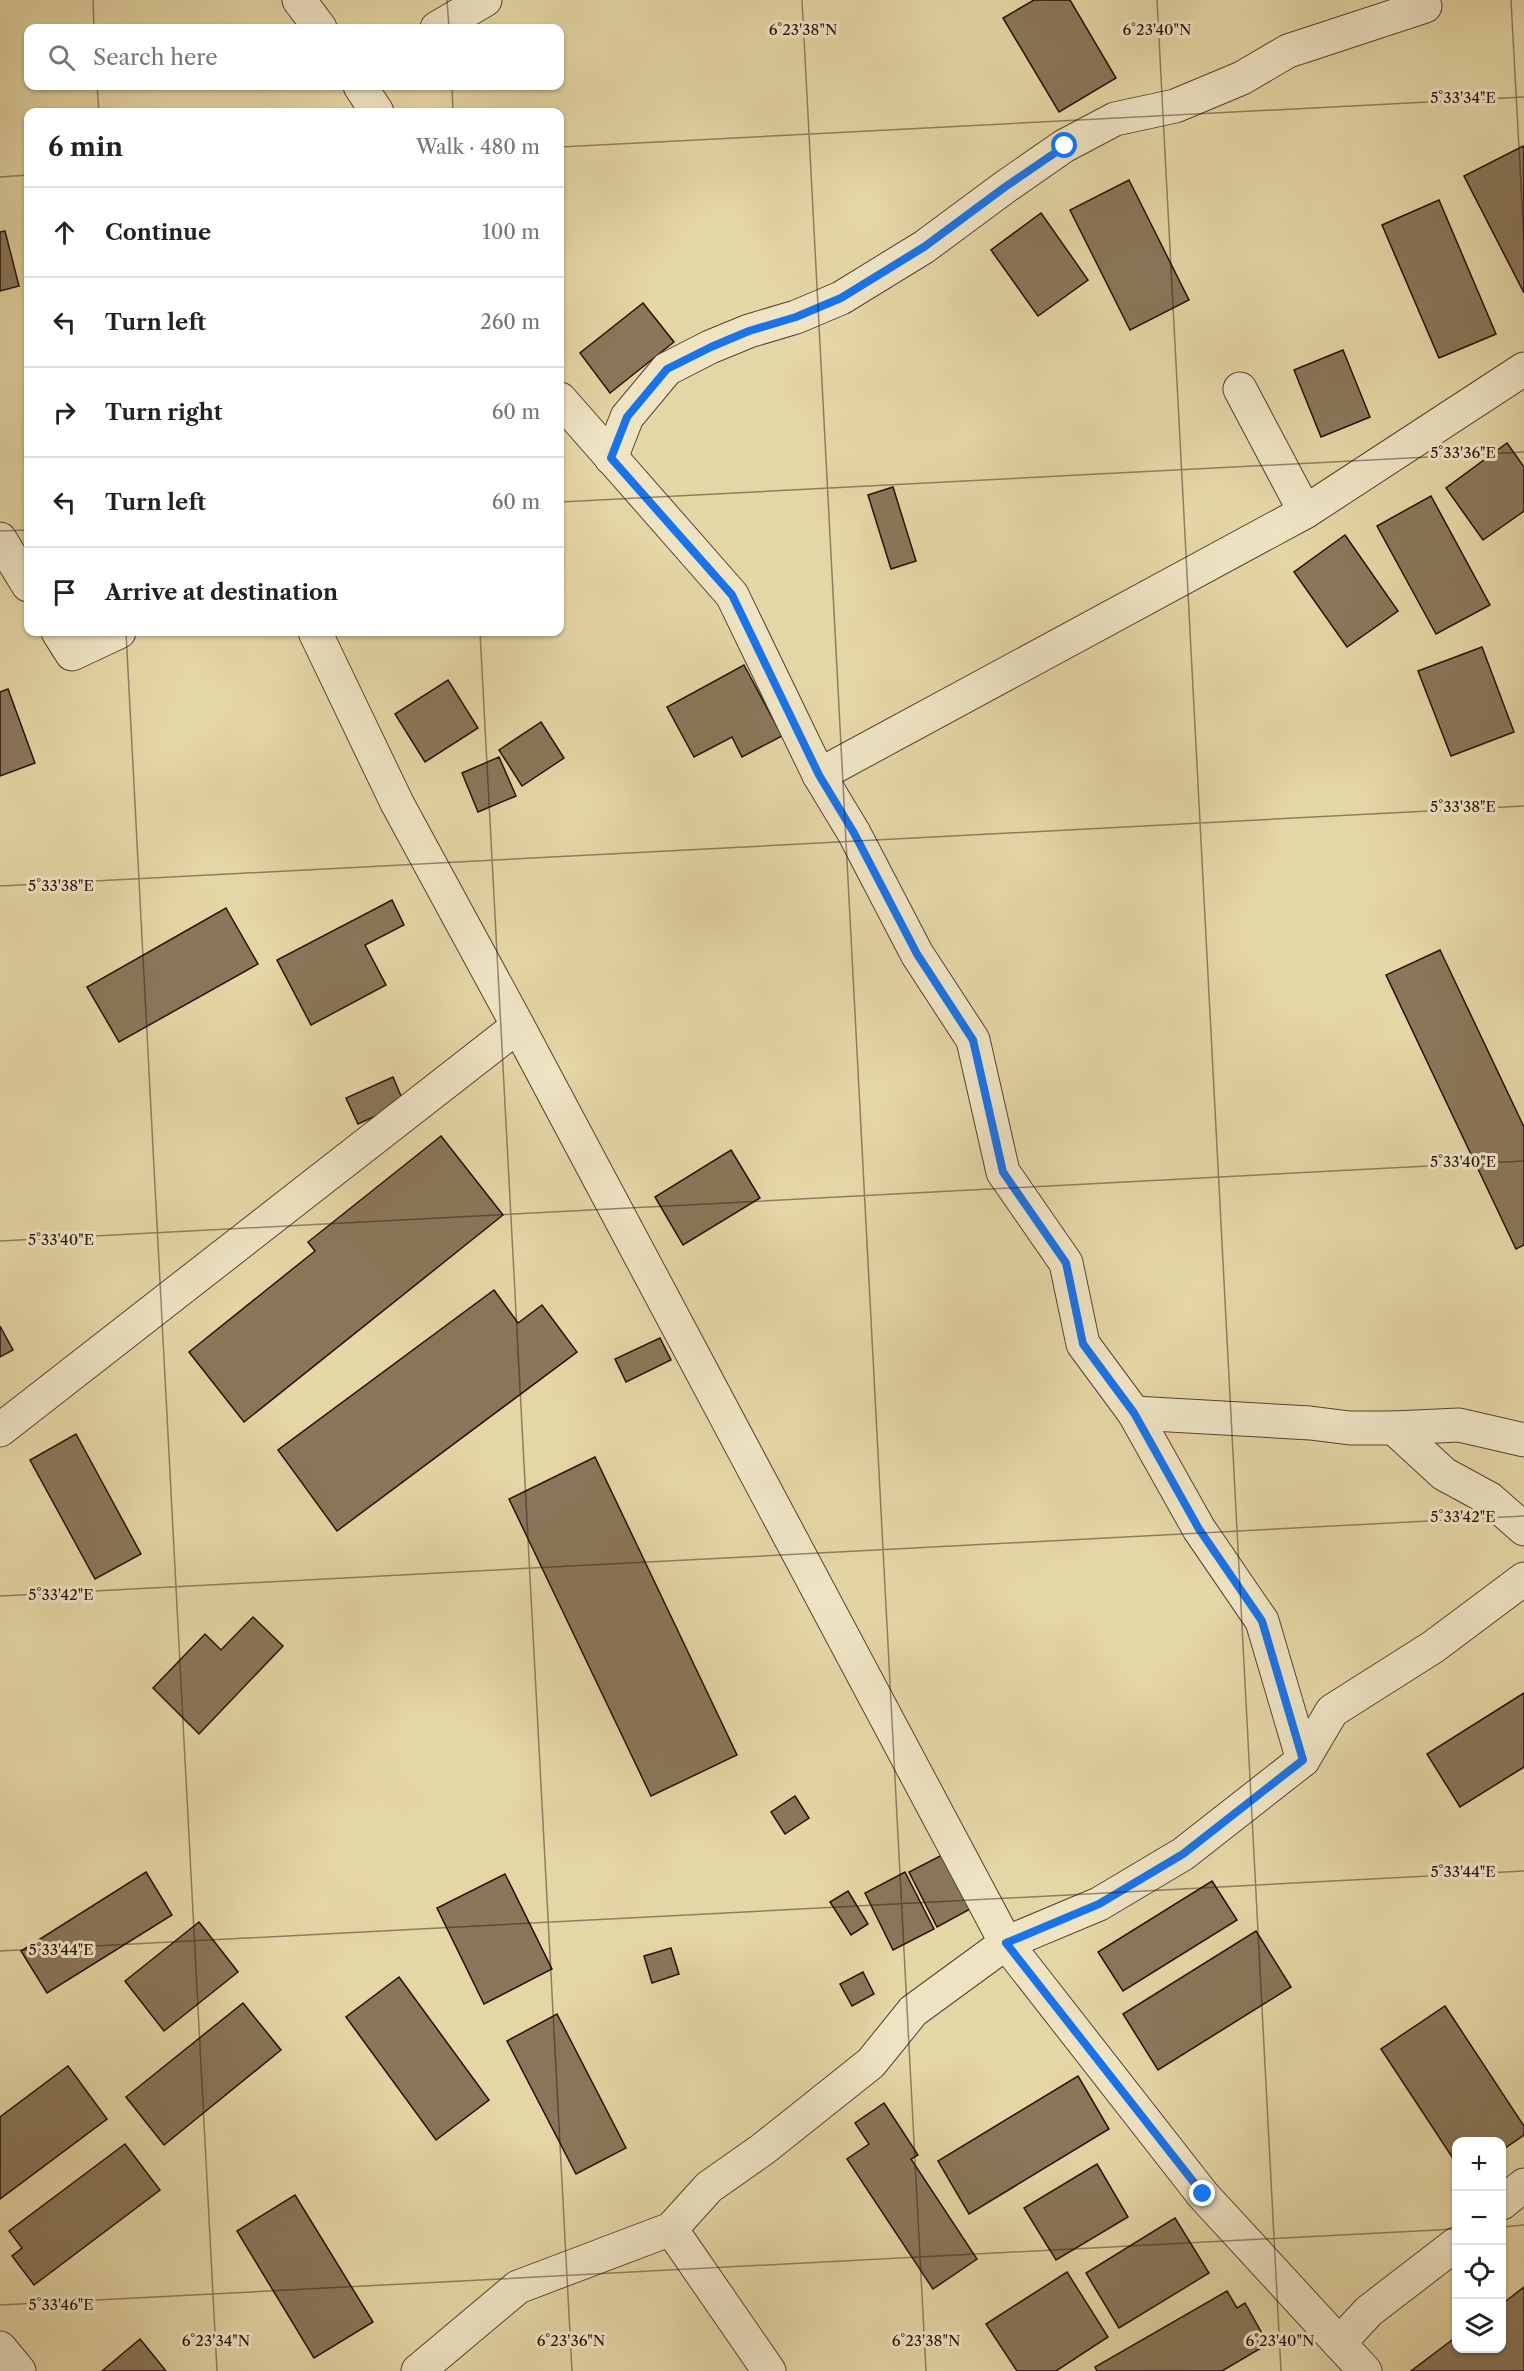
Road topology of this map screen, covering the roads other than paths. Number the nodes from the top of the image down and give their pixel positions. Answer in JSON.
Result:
{"nodes":[{"id":1,"x":299,"y":0,"type":"edge"},
{"id":2,"x":485,"y":0,"type":"edge"},
{"id":3,"x":1425,"y":6,"type":"dead end"},
{"id":4,"x":317,"y":24,"type":"edge"},
{"id":5,"x":444,"y":24,"type":"edge"},
{"id":6,"x":363,"y":90,"type":"edge"},
{"id":7,"x":380,"y":90,"type":"edge"},
{"id":8,"x":376,"y":108,"type":"edge"},
{"id":9,"x":379,"y":108,"type":"edge"},
{"id":10,"x":1524,"y":369,"type":"edge"},
{"id":11,"x":1240,"y":389,"type":"dead end"},
{"id":12,"x":564,"y":404,"type":"edge"},
{"id":13,"x":611,"y":458,"type":"junction"},
{"id":14,"x":1305,"y":512,"type":"junction"},
{"id":15,"x":0,"y":539,"type":"edge"},
{"id":16,"x":24,"y":578,"type":"edge"},
{"id":17,"x":61,"y":636,"type":"edge"},
{"id":18,"x":110,"y":636,"type":"edge"},
{"id":19,"x":317,"y":636,"type":"edge"},
{"id":20,"x":819,"y":775,"type":"junction"},
{"id":21,"x":518,"y":1026,"type":"junction"},
{"id":22,"x":1134,"y":1413,"type":"junction"},
{"id":23,"x":1394,"y":1428,"type":"junction"},
{"id":24,"x":0,"y":1431,"type":"edge"},
{"id":25,"x":1524,"y":1440,"type":"edge"},
{"id":26,"x":1524,"y":1529,"type":"edge"},
{"id":27,"x":1524,"y":1579,"type":"edge"},
{"id":28,"x":1303,"y":1760,"type":"junction"},
{"id":29,"x":1006,"y":1943,"type":"junction"},
{"id":30,"x":1524,"y":2185,"type":"edge"},
{"id":31,"x":1506,"y":2201,"type":"edge"},
{"id":32,"x":671,"y":2229,"type":"junction"},
{"id":33,"x":1455,"y":2245,"type":"edge"},
{"id":34,"x":1339,"y":2343,"type":"junction"},
{"id":35,"x":0,"y":2348,"type":"edge"},
{"id":36,"x":19,"y":2371,"type":"edge"},
{"id":37,"x":418,"y":2371,"type":"edge"},
{"id":38,"x":769,"y":2371,"type":"edge"},
{"id":39,"x":1365,"y":2371,"type":"edge"}],
"edges":[{"from":1,"to":4,"type":"street"},
{"from":2,"to":5,"type":"street"},
{"from":3,"to":13,"type":"street"},
{"from":6,"to":8,"type":"street"},
{"from":7,"to":9,"type":"street"},
{"from":10,"to":14,"type":"street"},
{"from":11,"to":14,"type":"street"},
{"from":12,"to":13,"type":"street"},
{"from":13,"to":20,"type":"street"},
{"from":14,"to":20,"type":"street"},
{"from":15,"to":16,"type":"street"},
{"from":17,"to":18,"type":"street"},
{"from":19,"to":21,"type":"street"},
{"from":20,"to":22,"type":"street"},
{"from":21,"to":24,"type":"street"},
{"from":21,"to":29,"type":"street"},
{"from":22,"to":23,"type":"street"},
{"from":22,"to":28,"type":"street"},
{"from":23,"to":25,"type":"street"},
{"from":23,"to":26,"type":"street"},
{"from":27,"to":28,"type":"street"},
{"from":28,"to":29,"type":"street"},
{"from":29,"to":32,"type":"street"},
{"from":29,"to":34,"type":"street"},
{"from":30,"to":31,"type":"street"},
{"from":32,"to":37,"type":"street"},
{"from":32,"to":38,"type":"street"},
{"from":33,"to":34,"type":"street"},
{"from":34,"to":39,"type":"street"},
{"from":35,"to":36,"type":"street"}]}
